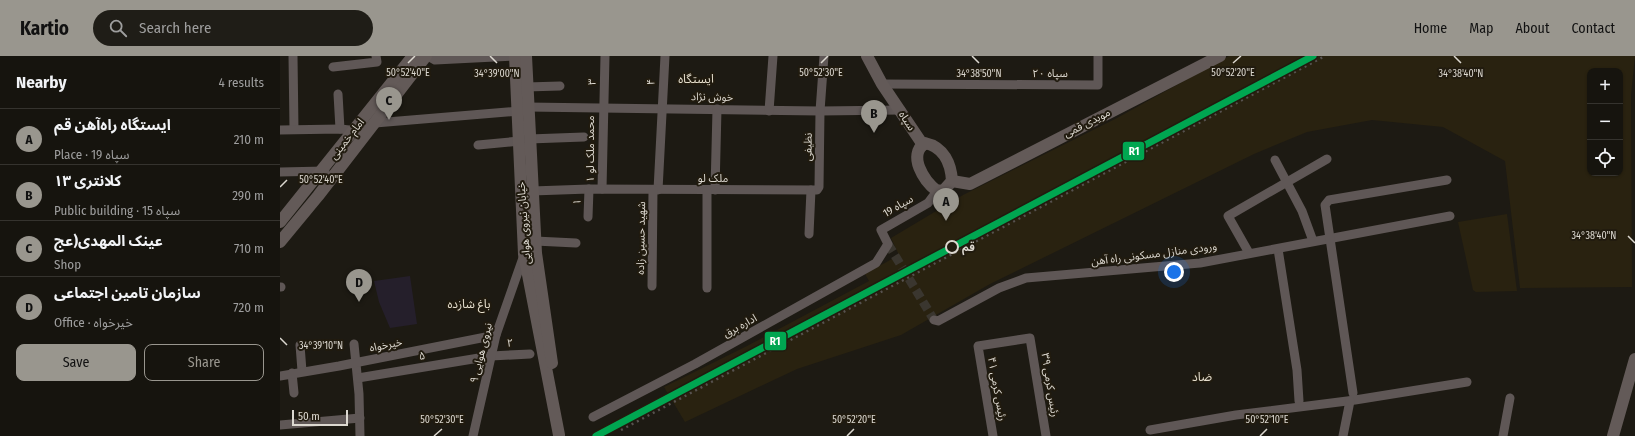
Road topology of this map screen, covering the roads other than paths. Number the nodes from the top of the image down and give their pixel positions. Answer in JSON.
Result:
{"nodes":[{"id":1,"x":293,"y":56,"type":"edge"},
{"id":2,"x":376,"y":56,"type":"edge"},
{"id":3,"x":413,"y":56,"type":"edge"},
{"id":4,"x":427,"y":56,"type":"edge"},
{"id":5,"x":515,"y":56,"type":"edge"},
{"id":6,"x":526,"y":56,"type":"edge"},
{"id":7,"x":604,"y":56,"type":"edge"},
{"id":8,"x":665,"y":56,"type":"edge"},
{"id":9,"x":773,"y":56,"type":"edge"},
{"id":10,"x":824,"y":56,"type":"edge"},
{"id":11,"x":867,"y":56,"type":"edge"},
{"id":12,"x":1098,"y":56,"type":"edge"},
{"id":13,"x":1220,"y":56,"type":"edge"},
{"id":14,"x":356,"y":64,"type":"edge"},
{"id":15,"x":333,"y":67,"type":"dead end"},
{"id":16,"x":882,"y":84,"type":"junction"},
{"id":17,"x":560,"y":86,"type":"dead end"},
{"id":18,"x":526,"y":87,"type":"junction"},
{"id":19,"x":338,"y":94,"type":"dead end"},
{"id":20,"x":602,"y":108,"type":"junction"},
{"id":21,"x":523,"y":109,"type":"junction"},
{"id":22,"x":662,"y":109,"type":"junction"},
{"id":23,"x":717,"y":109,"type":"junction"},
{"id":24,"x":769,"y":110,"type":"junction"},
{"id":25,"x":900,"y":110,"type":"junction"},
{"id":26,"x":820,"y":111,"type":"junction"},
{"id":27,"x":371,"y":128,"type":"junction"},
{"id":28,"x":294,"y":129,"type":"junction"},
{"id":29,"x":340,"y":129,"type":"junction"},
{"id":30,"x":280,"y":130,"type":"edge"},
{"id":31,"x":354,"y":130,"type":"junction"},
{"id":32,"x":584,"y":137,"type":"dead end"},
{"id":33,"x":524,"y":140,"type":"junction"},
{"id":34,"x":478,"y":144,"type":"dead end"},
{"id":35,"x":922,"y":145,"type":"junction"},
{"id":36,"x":1327,"y":159,"type":"dead end"},
{"id":37,"x":1275,"y":160,"type":"dead end"},
{"id":38,"x":322,"y":171,"type":"junction"},
{"id":39,"x":336,"y":171,"type":"junction"},
{"id":40,"x":280,"y":172,"type":"edge"},
{"id":41,"x":1447,"y":180,"type":"dead end"},
{"id":42,"x":952,"y":181,"type":"junction"},
{"id":43,"x":1287,"y":182,"type":"junction"},
{"id":44,"x":589,"y":189,"type":"junction"},
{"id":45,"x":602,"y":189,"type":"junction"},
{"id":46,"x":656,"y":190,"type":"junction"},
{"id":47,"x":711,"y":190,"type":"junction"},
{"id":48,"x":810,"y":190,"type":"junction"},
{"id":49,"x":532,"y":191,"type":"junction"},
{"id":50,"x":937,"y":191,"type":"junction"},
{"id":51,"x":1450,"y":216,"type":"dead end"},
{"id":52,"x":588,"y":217,"type":"dead end"},
{"id":53,"x":280,"y":222,"type":"edge"},
{"id":54,"x":808,"y":234,"type":"dead end"},
{"id":55,"x":1330,"y":238,"type":"junction"},
{"id":56,"x":536,"y":241,"type":"junction"},
{"id":57,"x":1313,"y":241,"type":"junction"},
{"id":58,"x":280,"y":242,"type":"edge"},
{"id":59,"x":576,"y":243,"type":"dead end"},
{"id":60,"x":888,"y":244,"type":"joint"},
{"id":61,"x":1278,"y":249,"type":"junction"},
{"id":62,"x":1249,"y":253,"type":"junction"},
{"id":63,"x":524,"y":254,"type":"junction"},
{"id":64,"x":652,"y":286,"type":"dead end"},
{"id":65,"x":708,"y":288,"type":"dead end"},
{"id":66,"x":936,"y":320,"type":"dead end"},
{"id":67,"x":496,"y":335,"type":"junction"},
{"id":68,"x":354,"y":344,"type":"dead end"},
{"id":69,"x":300,"y":345,"type":"dead end"},
{"id":70,"x":978,"y":346,"type":"joint"},
{"id":71,"x":530,"y":354,"type":"dead end"},
{"id":72,"x":491,"y":356,"type":"junction"},
{"id":73,"x":1635,"y":359,"type":"edge"},
{"id":74,"x":356,"y":362,"type":"junction"},
{"id":75,"x":302,"y":371,"type":"junction"},
{"id":76,"x":292,"y":373,"type":"junction"},
{"id":77,"x":280,"y":376,"type":"edge"},
{"id":78,"x":358,"y":378,"type":"junction"},
{"id":79,"x":1467,"y":382,"type":"dead end"},
{"id":80,"x":294,"y":393,"type":"dead end"},
{"id":81,"x":1352,"y":397,"type":"junction"},
{"id":82,"x":1510,"y":398,"type":"dead end"},
{"id":83,"x":1299,"y":401,"type":"dead end"},
{"id":84,"x":593,"y":417,"type":"dead end"},
{"id":85,"x":360,"y":418,"type":"junction"},
{"id":86,"x":280,"y":425,"type":"edge"},
{"id":87,"x":1150,"y":430,"type":"dead end"},
{"id":88,"x":360,"y":436,"type":"edge"},
{"id":89,"x":473,"y":436,"type":"edge"},
{"id":90,"x":993,"y":436,"type":"edge"},
{"id":91,"x":1046,"y":436,"type":"edge"},
{"id":92,"x":1343,"y":436,"type":"edge"},
{"id":93,"x":1503,"y":436,"type":"edge"},
{"id":94,"x":1612,"y":436,"type":"edge"}],
"edges":[{"from":1,"to":28,"type":"street"},
{"from":2,"to":14,"type":"street"},
{"from":3,"to":31,"type":"main road","name":"امام خمینی"},
{"from":4,"to":5,"type":"street"},
{"from":4,"to":27,"type":"main road","name":"امام خمینی"},
{"from":5,"to":21,"type":"main road","name":"خیابان نیروی هوایی"},
{"from":6,"to":18,"type":"main road","name":"خیابان نیروی هوایی"},
{"from":7,"to":20,"type":"street","name":"۳"},
{"from":8,"to":22,"type":"street","name":"۴"},
{"from":9,"to":24,"type":"street"},
{"from":10,"to":26,"type":"street","name":"نظیفی"},
{"from":11,"to":16,"type":"main road","name":"سپاه"},
{"from":12,"to":16,"type":"street","name":"سپاه ۲۰"},
{"from":13,"to":42,"type":"main road","name":"مویدی قمی"},
{"from":14,"to":15,"type":"street"},
{"from":16,"to":25,"type":"main road","name":"سپاه"},
{"from":17,"to":18,"type":"street"},
{"from":18,"to":21,"type":"main road","name":"خیابان نیروی هوایی"},
{"from":19,"to":29,"type":"street"},
{"from":20,"to":21,"type":"street","name":"خوش نژاد"},
{"from":20,"to":22,"type":"street","name":"خوش نژاد"},
{"from":20,"to":45,"type":"street","name":"۱ محمد ملک لو"},
{"from":21,"to":27,"type":"street","name":"خوش نژاد"},
{"from":21,"to":33,"type":"main road","name":"خیابان نیروی هوایی"},
{"from":22,"to":23,"type":"street","name":"خوش نژاد"},
{"from":22,"to":46,"type":"street","name":"۴"},
{"from":23,"to":24,"type":"street","name":"خوش نژاد"},
{"from":23,"to":47,"type":"street"},
{"from":24,"to":26,"type":"street","name":"خوش نژاد"},
{"from":25,"to":26,"type":"street","name":"خوش نژاد"},
{"from":25,"to":35,"type":"main road","name":"سپاه"},
{"from":26,"to":48,"type":"street","name":"نظیفی"},
{"from":27,"to":31,"type":"street","name":"خوش نژاد"},
{"from":27,"to":39,"type":"main road","name":"امام خمینی"},
{"from":28,"to":29,"type":"street","name":"خوش نژاد"},
{"from":28,"to":30,"type":"street","name":"خوش نژاد"},
{"from":29,"to":31,"type":"street","name":"خوش نژاد"},
{"from":31,"to":38,"type":"main road","name":"امام خمینی"},
{"from":32,"to":33,"type":"street"},
{"from":33,"to":34,"type":"street"},
{"from":33,"to":49,"type":"main road","name":"خیابان نیروی هوایی"},
{"from":33,"to":63,"type":"main road","name":"خیابان نیروی هوایی"},
{"from":35,"to":42,"type":"main road"},
{"from":35,"to":50,"type":"main road"},
{"from":36,"to":43,"type":"street"},
{"from":37,"to":43,"type":"street"},
{"from":38,"to":39,"type":"street"},
{"from":38,"to":40,"type":"street"},
{"from":38,"to":53,"type":"main road","name":"امام خمینی"},
{"from":39,"to":58,"type":"main road","name":"امام خمینی"},
{"from":41,"to":55,"type":"street"},
{"from":42,"to":50,"type":"main road"},
{"from":43,"to":57,"type":"street"},
{"from":43,"to":62,"type":"street"},
{"from":44,"to":45,"type":"street","name":"ملک لو"},
{"from":44,"to":49,"type":"street","name":"ملک لو"},
{"from":44,"to":52,"type":"street","name":"۱"},
{"from":45,"to":46,"type":"street","name":"ملک لو"},
{"from":46,"to":47,"type":"street","name":"ملک لو"},
{"from":46,"to":64,"type":"street","name":"شهید حسین زاده"},
{"from":47,"to":48,"type":"street","name":"ملک لو"},
{"from":47,"to":65,"type":"street"},
{"from":48,"to":54,"type":"street"},
{"from":49,"to":56,"type":"main road","name":"خیابان نیروی هوایی"},
{"from":50,"to":60,"type":"street","name":"سپاه 19"},
{"from":51,"to":55,"type":"street","name":"ورودی منازل مسکونی راه آهن"},
{"from":55,"to":57,"type":"street","name":"ورودی منازل مسکونی راه آهن"},
{"from":55,"to":81,"type":"street"},
{"from":56,"to":59,"type":"street"},
{"from":56,"to":63,"type":"main road","name":"خیابان نیروی هوایی"},
{"from":57,"to":61,"type":"street","name":"ورودی منازل مسکونی راه آهن"},
{"from":60,"to":84,"type":"street","name":"اداره برق"},
{"from":61,"to":62,"type":"street","name":"ورودی منازل مسکونی راه آهن"},
{"from":61,"to":83,"type":"street"},
{"from":62,"to":66,"type":"street","name":"ورودی منازل مسکونی راه آهن"},
{"from":63,"to":67,"type":"street","name":"نیروی هوایی ۹"},
{"from":67,"to":72,"type":"street","name":"نیروی هوایی ۹"},
{"from":67,"to":74,"type":"street","name":"خیرخواه"},
{"from":68,"to":74,"type":"street"},
{"from":69,"to":75,"type":"street"},
{"from":70,"to":90,"type":"street","name":"رئیس کرمی ۴۱"},
{"from":70,"to":91,"type":"street","name":"رئیس کرمی ۳۹"},
{"from":71,"to":72,"type":"street","name":"۲"},
{"from":72,"to":78,"type":"street","name":"۵"},
{"from":72,"to":89,"type":"street","name":"نیروی هوایی ۹"},
{"from":73,"to":94,"type":"main road"},
{"from":74,"to":75,"type":"street","name":"خیرخواه"},
{"from":74,"to":78,"type":"street"},
{"from":75,"to":76,"type":"street","name":"خیرخواه"},
{"from":76,"to":77,"type":"street","name":"خیرخواه"},
{"from":76,"to":80,"type":"street"},
{"from":78,"to":85,"type":"street"},
{"from":79,"to":81,"type":"street"},
{"from":81,"to":87,"type":"street"},
{"from":81,"to":92,"type":"street"},
{"from":82,"to":93,"type":"street"},
{"from":85,"to":86,"type":"street"},
{"from":85,"to":88,"type":"street"}]}
